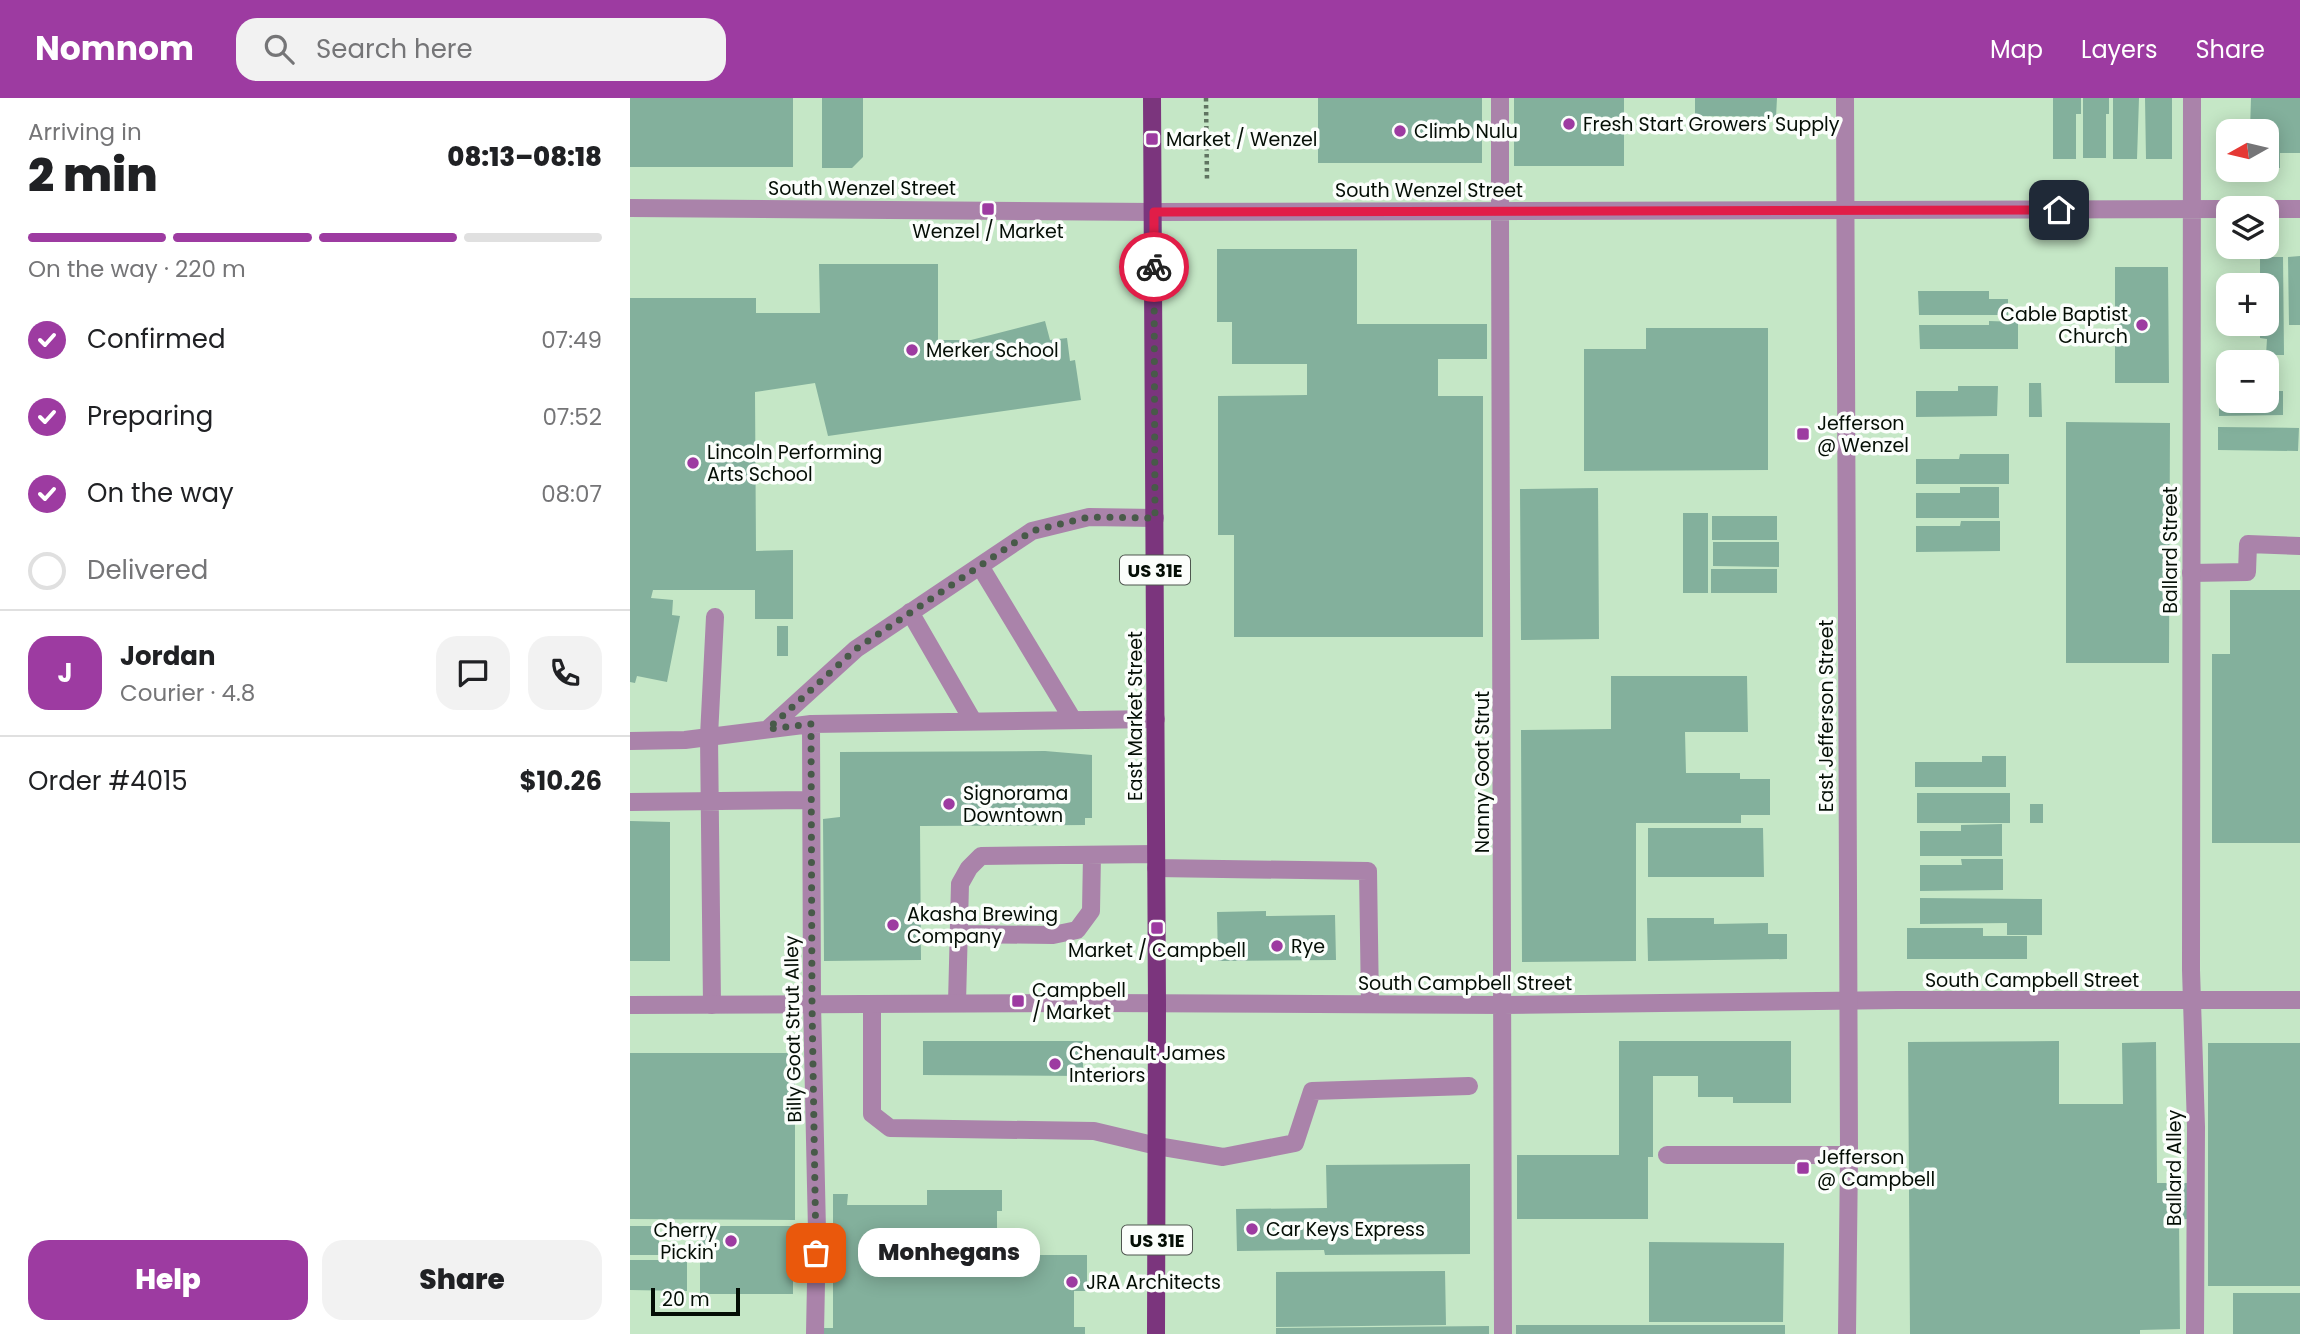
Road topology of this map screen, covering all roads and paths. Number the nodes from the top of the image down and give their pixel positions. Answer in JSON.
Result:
{"nodes":[{"id":1,"x":1152,"y":98,"type":"edge"},
{"id":2,"x":1206,"y":98,"type":"edge"},
{"id":3,"x":1500,"y":98,"type":"edge"},
{"id":4,"x":1846,"y":98,"type":"edge"},
{"id":5,"x":2192,"y":98,"type":"edge"},
{"id":6,"x":1207,"y":180,"type":"dead end"},
{"id":7,"x":630,"y":208,"type":"edge"},
{"id":8,"x":2191,"y":209,"type":"junction"},
{"id":9,"x":2216,"y":209,"type":"edge"},
{"id":10,"x":2279,"y":209,"type":"edge"},
{"id":11,"x":2300,"y":209,"type":"edge"},
{"id":12,"x":1845,"y":210,"type":"junction"},
{"id":13,"x":1500,"y":211,"type":"junction"},
{"id":14,"x":1154,"y":212,"type":"junction"},
{"id":15,"x":1155,"y":518,"type":"junction"},
{"id":16,"x":2300,"y":546,"type":"edge"},
{"id":17,"x":980,"y":566,"type":"junction"},
{"id":18,"x":2191,"y":573,"type":"junction"},
{"id":19,"x":910,"y":612,"type":"junction"},
{"id":20,"x":715,"y":617,"type":"dead end"},
{"id":21,"x":1156,"y":719,"type":"junction"},
{"id":22,"x":1073,"y":720,"type":"junction"},
{"id":23,"x":973,"y":721,"type":"junction"},
{"id":24,"x":811,"y":724,"type":"junction"},
{"id":25,"x":768,"y":729,"type":"junction"},
{"id":26,"x":709,"y":736,"type":"junction"},
{"id":27,"x":630,"y":741,"type":"edge"},
{"id":28,"x":811,"y":800,"type":"junction"},
{"id":29,"x":708,"y":801,"type":"junction"},
{"id":30,"x":630,"y":802,"type":"edge"},
{"id":31,"x":1092,"y":855,"type":"junction"},
{"id":32,"x":1156,"y":861,"type":"junction"},
{"id":33,"x":958,"y":934,"type":"junction"},
{"id":34,"x":2300,"y":1000,"type":"edge"},
{"id":35,"x":1847,"y":1002,"type":"junction"},
{"id":36,"x":2193,"y":1002,"type":"junction"},
{"id":37,"x":812,"y":1003,"type":"junction"},
{"id":38,"x":957,"y":1003,"type":"junction"},
{"id":39,"x":630,"y":1004,"type":"edge"},
{"id":40,"x":712,"y":1004,"type":"junction"},
{"id":41,"x":872,"y":1004,"type":"junction"},
{"id":42,"x":1157,"y":1004,"type":"junction"},
{"id":43,"x":1370,"y":1004,"type":"junction"},
{"id":44,"x":1503,"y":1005,"type":"junction"},
{"id":45,"x":1469,"y":1086,"type":"dead end"},
{"id":46,"x":1157,"y":1146,"type":"junction"},
{"id":47,"x":1667,"y":1155,"type":"dead end"},
{"id":48,"x":1849,"y":1155,"type":"junction"},
{"id":49,"x":815,"y":1334,"type":"edge"},
{"id":50,"x":1156,"y":1334,"type":"edge"},
{"id":51,"x":1503,"y":1334,"type":"edge"},
{"id":52,"x":1847,"y":1334,"type":"edge"},
{"id":53,"x":2195,"y":1334,"type":"edge"}],
"edges":[{"from":1,"to":14,"type":"main road","name":"East Market Street","number":"US 31E"},
{"from":2,"to":6,"type":"path"},
{"from":3,"to":13,"type":"street","name":"Nanny Goat Strut"},
{"from":4,"to":12,"type":"street","name":"East Jefferson Street"},
{"from":5,"to":8,"type":"street","name":"Ballard Street"},
{"from":7,"to":14,"type":"street","name":"South Wenzel Street"},
{"from":8,"to":9,"type":"street","name":"South Wenzel Street"},
{"from":8,"to":12,"type":"street","name":"South Wenzel Street"},
{"from":8,"to":18,"type":"street","name":"Ballard Street"},
{"from":10,"to":11,"type":"street"},
{"from":12,"to":13,"type":"street","name":"South Wenzel Street"},
{"from":12,"to":35,"type":"street","name":"East Jefferson Street"},
{"from":13,"to":14,"type":"street","name":"South Wenzel Street"},
{"from":13,"to":44,"type":"street","name":"Nanny Goat Strut"},
{"from":14,"to":15,"type":"main road","name":"East Market Street","number":"US 31E"},
{"from":15,"to":17,"type":"street"},
{"from":15,"to":21,"type":"main road","name":"East Market Street","number":"US 31E"},
{"from":16,"to":18,"type":"street"},
{"from":17,"to":19,"type":"street"},
{"from":17,"to":22,"type":"street"},
{"from":18,"to":36,"type":"street","name":"Ballard Street"},
{"from":19,"to":23,"type":"street"},
{"from":19,"to":25,"type":"street"},
{"from":20,"to":26,"type":"street"},
{"from":21,"to":22,"type":"street"},
{"from":21,"to":32,"type":"main road","name":"East Market Street","number":"US 31E"},
{"from":22,"to":23,"type":"street"},
{"from":23,"to":24,"type":"street"},
{"from":24,"to":25,"type":"street"},
{"from":24,"to":28,"type":"street","name":"Billy Goat Strut Alley"},
{"from":25,"to":26,"type":"street"},
{"from":26,"to":27,"type":"street"},
{"from":26,"to":29,"type":"street"},
{"from":28,"to":29,"type":"street"},
{"from":28,"to":37,"type":"street","name":"Billy Goat Strut Alley"},
{"from":29,"to":30,"type":"street"},
{"from":29,"to":40,"type":"street"},
{"from":31,"to":32,"type":"street"},
{"from":31,"to":33,"type":"street"},
{"from":31,"to":33,"type":"street"},
{"from":32,"to":42,"type":"main road","name":"East Market Street","number":"US 31E"},
{"from":32,"to":43,"type":"street"},
{"from":33,"to":38,"type":"street"},
{"from":34,"to":36,"type":"street","name":"South Campbell Street"},
{"from":35,"to":36,"type":"street","name":"South Campbell Street"},
{"from":35,"to":44,"type":"street","name":"South Campbell Street"},
{"from":35,"to":48,"type":"street","name":"East Jefferson Street"},
{"from":36,"to":53,"type":"street","name":"Ballard Alley"},
{"from":37,"to":40,"type":"street","name":"South Campbell Street"},
{"from":37,"to":41,"type":"street","name":"South Campbell Street"},
{"from":37,"to":49,"type":"street","name":"Billy Goat Strut Alley"},
{"from":38,"to":41,"type":"street","name":"South Campbell Street"},
{"from":38,"to":42,"type":"street","name":"South Campbell Street"},
{"from":39,"to":40,"type":"street","name":"South Campbell Street"},
{"from":41,"to":46,"type":"street"},
{"from":42,"to":43,"type":"street","name":"South Campbell Street"},
{"from":42,"to":46,"type":"main road","name":"East Market Street","number":"US 31E"},
{"from":43,"to":44,"type":"street","name":"South Campbell Street"},
{"from":44,"to":51,"type":"street","name":"Nanny Goat Strut"},
{"from":45,"to":46,"type":"street"},
{"from":46,"to":50,"type":"main road","name":"East Market Street","number":"US 31E"},
{"from":47,"to":48,"type":"street"},
{"from":48,"to":52,"type":"street","name":"East Jefferson Street"}]}
